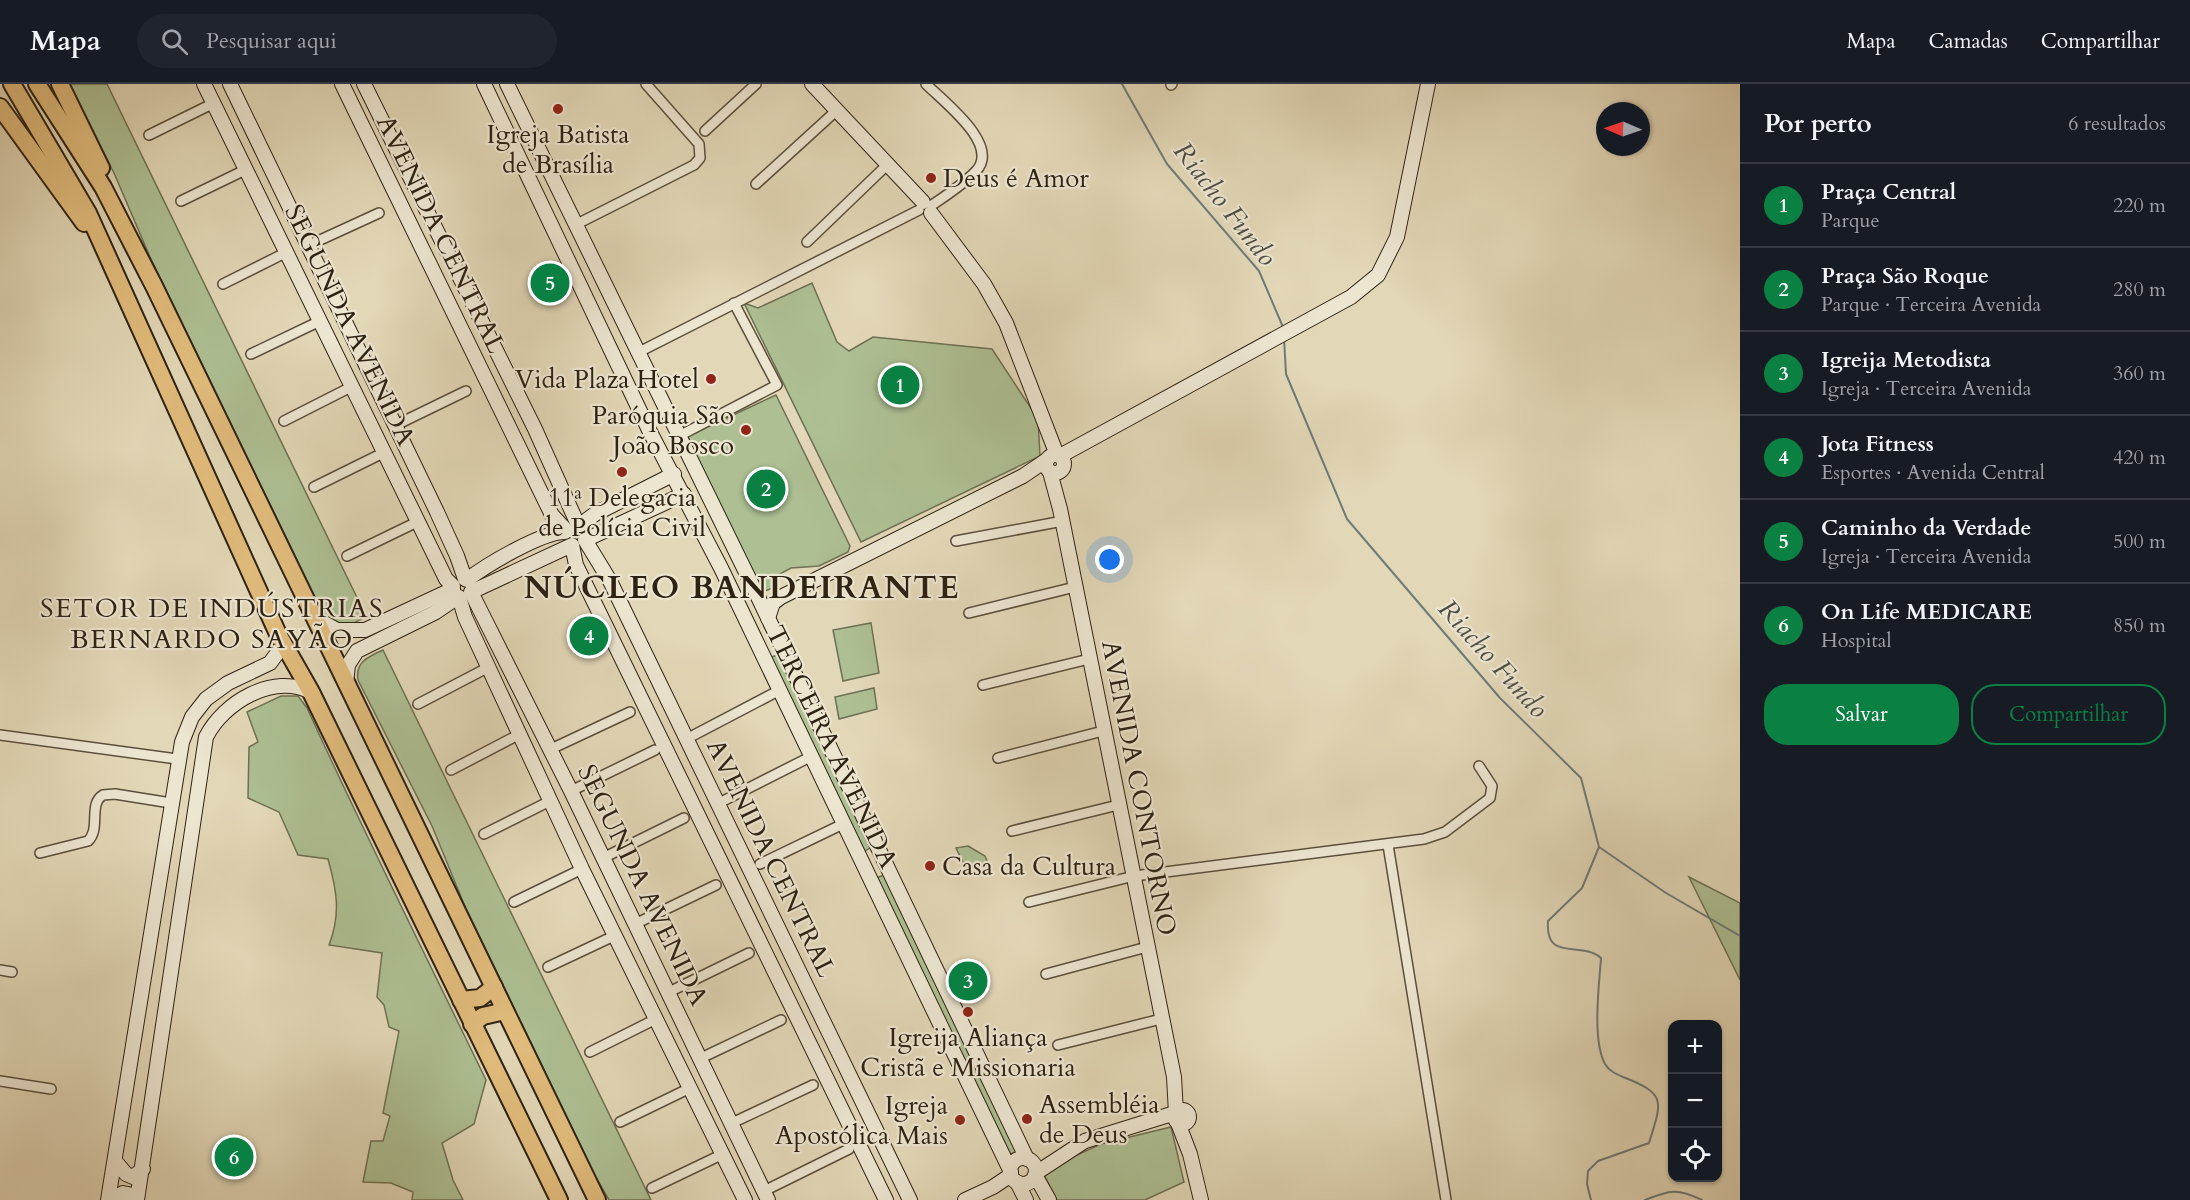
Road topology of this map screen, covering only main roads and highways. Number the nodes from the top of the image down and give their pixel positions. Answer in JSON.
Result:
{"nodes":[{"id":1,"x":12,"y":84,"type":"edge"},
{"id":2,"x":37,"y":84,"type":"edge"},
{"id":3,"x":60,"y":84,"type":"edge"},
{"id":4,"x":0,"y":107,"type":"edge"},
{"id":5,"x":104,"y":248,"type":"junction"},
{"id":6,"x":141,"y":262,"type":"junction"},
{"id":7,"x":494,"y":987,"type":"junction"},
{"id":8,"x":461,"y":1000,"type":"junction"},
{"id":9,"x":506,"y":1011,"type":"junction"},
{"id":10,"x":472,"y":1024,"type":"junction"},
{"id":11,"x":559,"y":1200,"type":"edge"},
{"id":12,"x":597,"y":1200,"type":"edge"}],
"edges":[{"from":1,"to":5,"type":"highway"},
{"from":2,"to":6,"type":"highway"},
{"from":3,"to":6,"type":"highway"},
{"from":4,"to":5,"type":"highway"},
{"from":5,"to":8,"type":"highway"},
{"from":6,"to":7,"type":"highway"},
{"from":7,"to":8,"type":"highway"},
{"from":7,"to":9,"type":"highway"},
{"from":8,"to":10,"type":"highway"},
{"from":9,"to":10,"type":"highway"},
{"from":9,"to":12,"type":"highway"},
{"from":10,"to":11,"type":"highway"}]}
